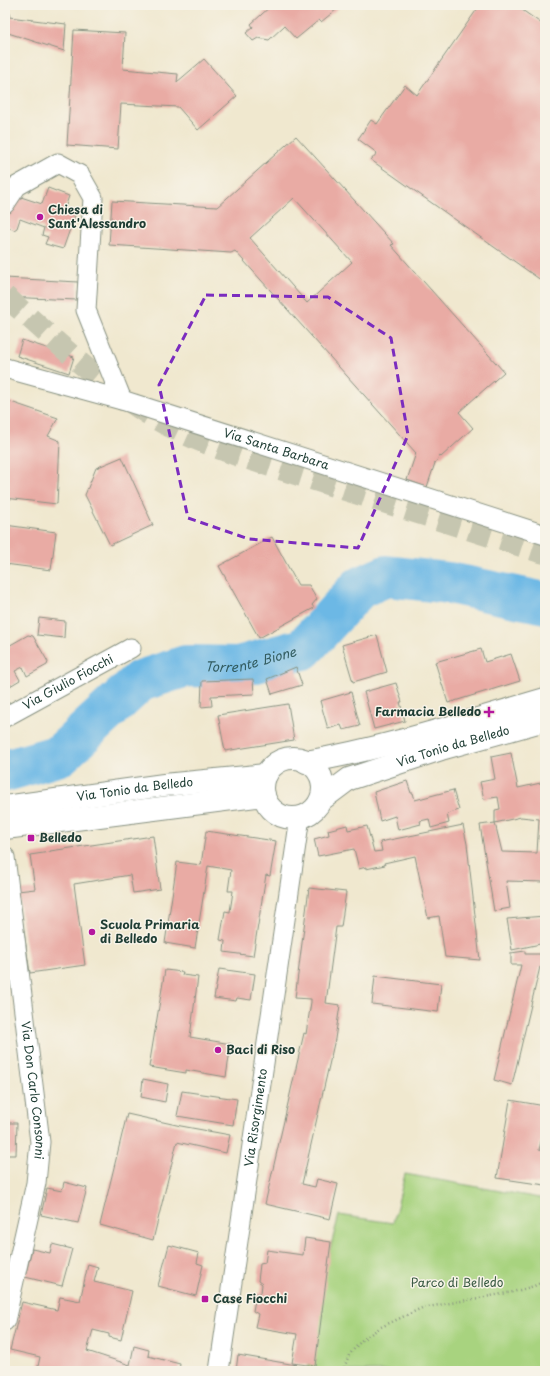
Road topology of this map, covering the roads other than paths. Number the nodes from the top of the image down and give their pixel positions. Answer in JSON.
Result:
{"nodes":[{"id":1,"x":5,"y":204,"type":"edge"},
{"id":2,"x":5,"y":368,"type":"edge"},
{"id":3,"x":122,"y":400,"type":"junction"},
{"id":4,"x":545,"y":535,"type":"edge"},
{"id":5,"x":131,"y":648,"type":"dead end"},
{"id":6,"x":545,"y":699,"type":"edge"},
{"id":7,"x":5,"y":717,"type":"edge"},
{"id":8,"x":545,"y":720,"type":"edge"},
{"id":9,"x":306,"y":762,"type":"junction"},
{"id":10,"x":265,"y":785,"type":"junction"},
{"id":11,"x":321,"y":800,"type":"junction"},
{"id":12,"x":5,"y":807,"type":"edge"},
{"id":13,"x":300,"y":817,"type":"junction"},
{"id":14,"x":5,"y":828,"type":"edge"},
{"id":15,"x":5,"y":857,"type":"edge"},
{"id":16,"x":5,"y":1321,"type":"edge"},
{"id":17,"x":219,"y":1371,"type":"edge"}],
"edges":[{"from":1,"to":3,"type":"street"},
{"from":2,"to":3,"type":"street","name":"Via Santa Barbara"},
{"from":3,"to":4,"type":"street","name":"Via Santa Barbara"},
{"from":5,"to":7,"type":"street","name":"Via Giulio Fiocchi"},
{"from":6,"to":9,"type":"main road","name":"Via Tonio da Belledo"},
{"from":8,"to":11,"type":"main road","name":"Via Tonio da Belledo"},
{"from":9,"to":10,"type":"main road"},
{"from":9,"to":11,"type":"main road"},
{"from":10,"to":12,"type":"main road","name":"Via Tonio da Belledo"},
{"from":10,"to":13,"type":"main road"},
{"from":10,"to":14,"type":"main road","name":"Via Tonio da Belledo"},
{"from":11,"to":13,"type":"main road"},
{"from":13,"to":17,"type":"street","name":"Via Risorgimento"},
{"from":15,"to":16,"type":"street","name":"Via Don Carlo Consonni"}]}
